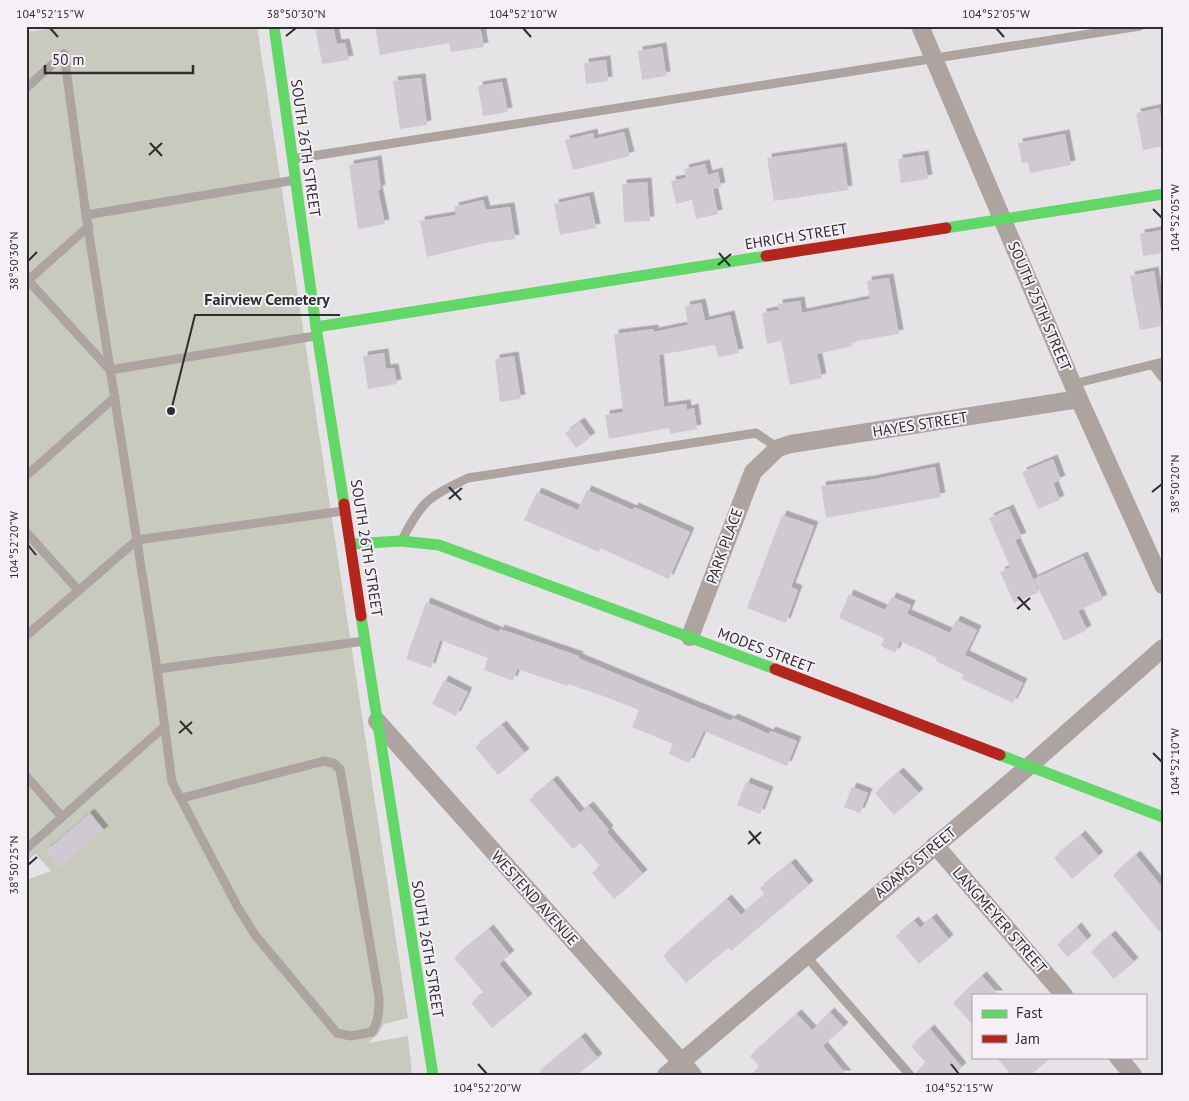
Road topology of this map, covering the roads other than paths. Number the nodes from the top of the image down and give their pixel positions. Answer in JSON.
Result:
{"nodes":[{"id":1,"x":274,"y":26,"type":"edge"},
{"id":2,"x":920,"y":26,"type":"edge"},
{"id":3,"x":1140,"y":26,"type":"edge"},
{"id":4,"x":935,"y":60,"type":"junction"},
{"id":5,"x":26,"y":88,"type":"edge"},
{"id":6,"x":292,"y":159,"type":"junction"},
{"id":7,"x":295,"y":180,"type":"junction"},
{"id":8,"x":1163,"y":194,"type":"edge"},
{"id":9,"x":86,"y":216,"type":"junction"},
{"id":10,"x":1003,"y":218,"type":"junction"},
{"id":11,"x":89,"y":226,"type":"junction"},
{"id":12,"x":27,"y":280,"type":"edge"},
{"id":13,"x":317,"y":331,"type":"junction"},
{"id":14,"x":1163,"y":362,"type":"edge"},
{"id":15,"x":1153,"y":365,"type":"junction"},
{"id":16,"x":110,"y":370,"type":"junction"},
{"id":17,"x":1163,"y":378,"type":"edge"},
{"id":18,"x":1076,"y":392,"type":"junction"},
{"id":19,"x":115,"y":397,"type":"junction"},
{"id":20,"x":772,"y":453,"type":"junction"},
{"id":21,"x":26,"y":476,"type":"edge"},
{"id":22,"x":346,"y":511,"type":"junction"},
{"id":23,"x":26,"y":532,"type":"edge"},
{"id":24,"x":137,"y":540,"type":"junction"},
{"id":25,"x":401,"y":541,"type":"junction"},
{"id":26,"x":352,"y":544,"type":"junction"},
{"id":27,"x":1163,"y":585,"type":"edge"},
{"id":28,"x":78,"y":590,"type":"junction"},
{"id":29,"x":26,"y":636,"type":"edge"},
{"id":30,"x":690,"y":638,"type":"junction"},
{"id":31,"x":366,"y":641,"type":"junction"},
{"id":32,"x":1163,"y":648,"type":"edge"},
{"id":33,"x":158,"y":669,"type":"junction"},
{"id":34,"x":377,"y":721,"type":"junction"},
{"id":35,"x":165,"y":726,"type":"junction"},
{"id":36,"x":1028,"y":767,"type":"junction"},
{"id":37,"x":26,"y":776,"type":"edge"},
{"id":38,"x":182,"y":798,"type":"junction"},
{"id":39,"x":62,"y":817,"type":"junction"},
{"id":40,"x":1163,"y":817,"type":"edge"},
{"id":41,"x":935,"y":845,"type":"junction"},
{"id":42,"x":26,"y":849,"type":"edge"},
{"id":43,"x":805,"y":955,"type":"junction"},
{"id":44,"x":1063,"y":994,"type":"edge"},
{"id":45,"x":1119,"y":1058,"type":"edge"},
{"id":46,"x":682,"y":1061,"type":"junction"},
{"id":47,"x":433,"y":1075,"type":"edge"},
{"id":48,"x":666,"y":1075,"type":"edge"},
{"id":49,"x":693,"y":1075,"type":"edge"},
{"id":50,"x":910,"y":1075,"type":"edge"},
{"id":51,"x":1133,"y":1075,"type":"edge"}],
"edges":[{"from":1,"to":6,"type":"street","name":"SOUTH 26TH STREET"},
{"from":2,"to":4,"type":"street","name":"SOUTH 25TH STREET"},
{"from":3,"to":4,"type":"lane"},
{"from":4,"to":6,"type":"lane"},
{"from":4,"to":10,"type":"street","name":"SOUTH 25TH STREET"},
{"from":5,"to":9,"type":"lane"},
{"from":6,"to":7,"type":"street","name":"SOUTH 26TH STREET"},
{"from":7,"to":9,"type":"lane"},
{"from":7,"to":13,"type":"street","name":"SOUTH 26TH STREET"},
{"from":8,"to":10,"type":"street","name":"EHRICH STREET"},
{"from":9,"to":11,"type":"lane"},
{"from":10,"to":13,"type":"street","name":"EHRICH STREET"},
{"from":10,"to":18,"type":"street","name":"SOUTH 25TH STREET"},
{"from":11,"to":12,"type":"lane"},
{"from":11,"to":16,"type":"lane"},
{"from":12,"to":16,"type":"lane"},
{"from":13,"to":16,"type":"lane"},
{"from":13,"to":22,"type":"street","name":"SOUTH 26TH STREET"},
{"from":14,"to":15,"type":"lane"},
{"from":15,"to":17,"type":"lane"},
{"from":15,"to":18,"type":"lane"},
{"from":16,"to":19,"type":"lane"},
{"from":18,"to":20,"type":"street","name":"HAYES STREET"},
{"from":18,"to":27,"type":"street","name":"SOUTH 25TH STREET"},
{"from":19,"to":21,"type":"lane"},
{"from":19,"to":24,"type":"lane"},
{"from":20,"to":25,"type":"lane"},
{"from":20,"to":30,"type":"street","name":"PARK PLACE"},
{"from":22,"to":24,"type":"lane"},
{"from":22,"to":26,"type":"street","name":"SOUTH 26TH STREET"},
{"from":23,"to":28,"type":"lane"},
{"from":24,"to":28,"type":"lane"},
{"from":24,"to":33,"type":"lane"},
{"from":25,"to":26,"type":"street","name":"MODES STREET"},
{"from":25,"to":30,"type":"street","name":"MODES STREET"},
{"from":26,"to":31,"type":"street","name":"SOUTH 26TH STREET"},
{"from":28,"to":29,"type":"lane"},
{"from":30,"to":36,"type":"street","name":"MODES STREET"},
{"from":31,"to":33,"type":"lane"},
{"from":31,"to":34,"type":"street","name":"SOUTH 26TH STREET"},
{"from":32,"to":36,"type":"street","name":"ADAMS STREET"},
{"from":33,"to":35,"type":"lane"},
{"from":34,"to":46,"type":"street","name":"WESTEND AVENUE"},
{"from":34,"to":47,"type":"street","name":"SOUTH 26TH STREET"},
{"from":35,"to":38,"type":"lane"},
{"from":35,"to":39,"type":"lane"},
{"from":36,"to":40,"type":"street","name":"MODES STREET"},
{"from":36,"to":41,"type":"street","name":"ADAMS STREET"},
{"from":37,"to":39,"type":"lane"},
{"from":38,"to":38,"type":"lane"},
{"from":39,"to":42,"type":"lane"},
{"from":41,"to":43,"type":"street","name":"ADAMS STREET"},
{"from":41,"to":44,"type":"street","name":"LANGMEYER STREET"},
{"from":43,"to":46,"type":"street","name":"ADAMS STREET"},
{"from":43,"to":50,"type":"lane"},
{"from":45,"to":51,"type":"street"},
{"from":46,"to":48,"type":"street","name":"ADAMS STREET"},
{"from":46,"to":49,"type":"street","name":"WESTEND AVENUE"}]}
